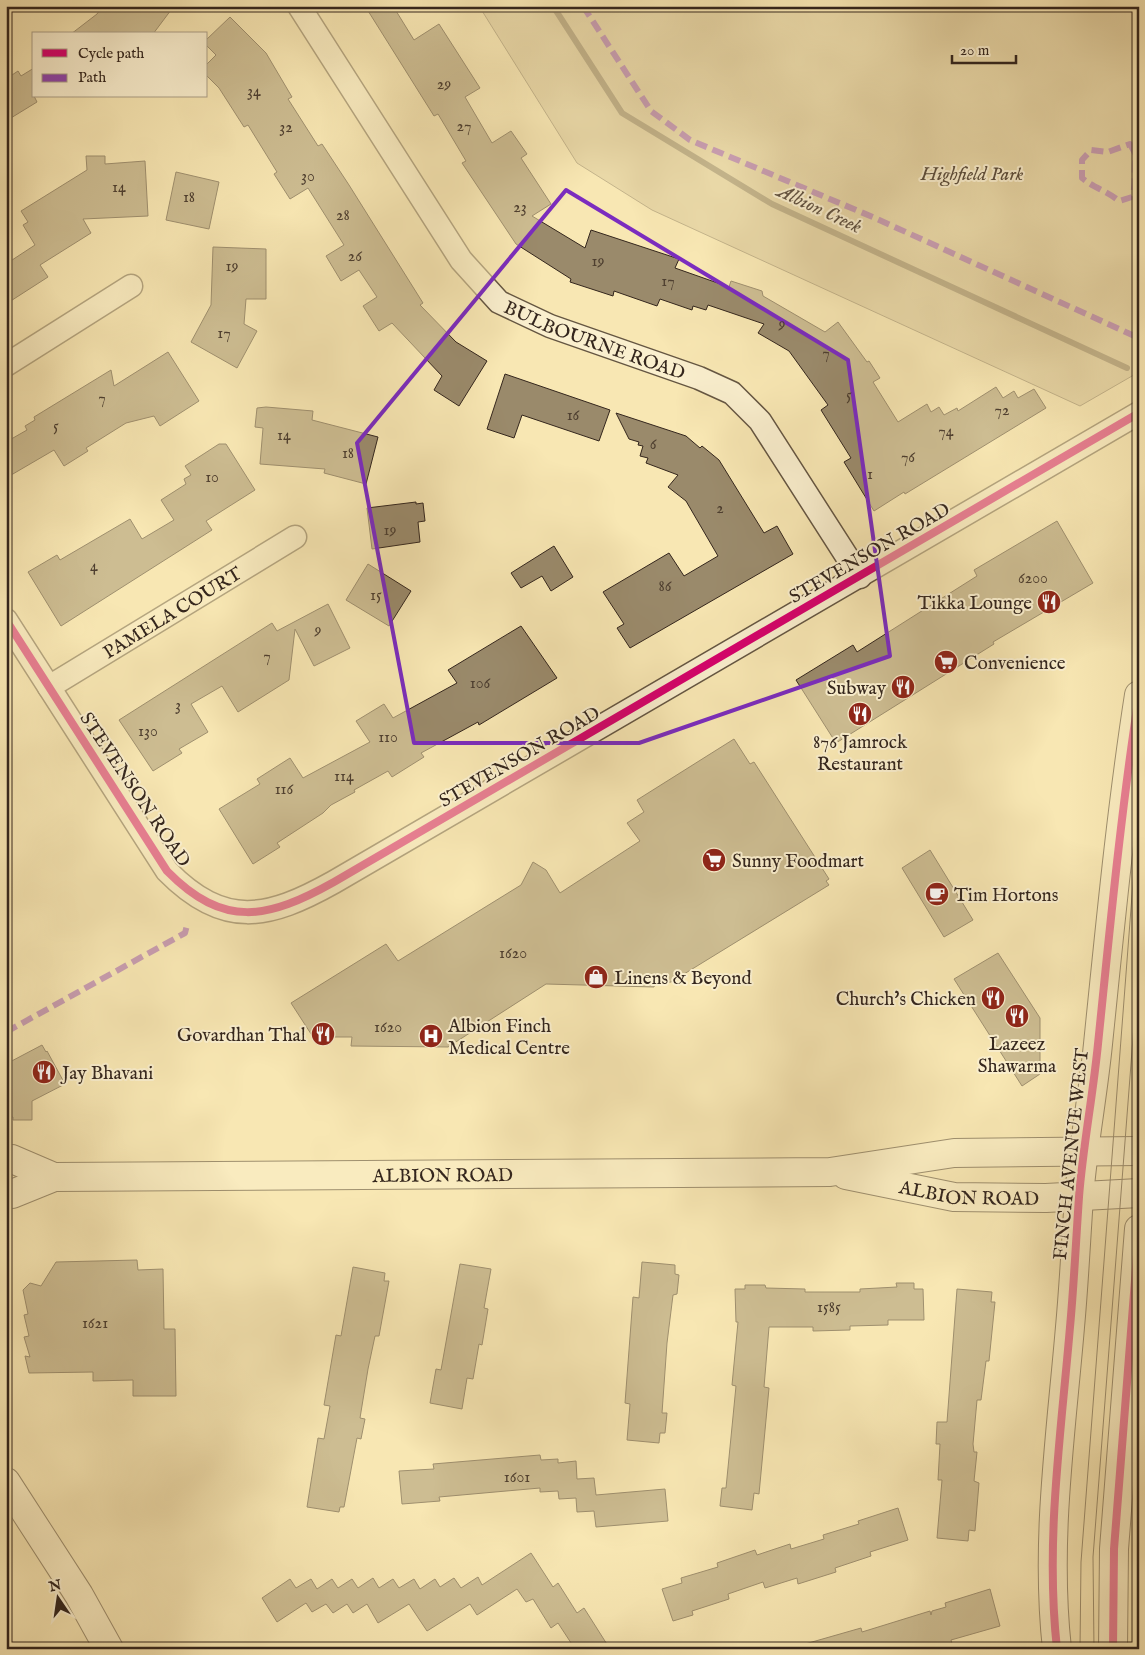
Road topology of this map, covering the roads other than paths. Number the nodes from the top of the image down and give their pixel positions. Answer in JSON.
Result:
{"nodes":[{"id":1,"x":299,"y":6,"type":"edge"},
{"id":2,"x":131,"y":286,"type":"dead end"},
{"id":3,"x":6,"y":365,"type":"edge"},
{"id":4,"x":1139,"y":413,"type":"edge"},
{"id":5,"x":295,"y":538,"type":"dead end"},
{"id":6,"x":860,"y":577,"type":"junction"},
{"id":7,"x":6,"y":620,"type":"edge"},
{"id":8,"x":48,"y":687,"type":"junction"},
{"id":9,"x":1139,"y":695,"type":"edge"},
{"id":10,"x":1085,"y":1151,"type":"junction"},
{"id":11,"x":1139,"y":1151,"type":"edge"},
{"id":12,"x":6,"y":1159,"type":"edge"},
{"id":13,"x":830,"y":1172,"type":"junction"},
{"id":14,"x":54,"y":1177,"type":"junction"},
{"id":15,"x":1139,"y":1192,"type":"edge"},
{"id":16,"x":6,"y":1194,"type":"edge"},
{"id":17,"x":1079,"y":1195,"type":"junction"},
{"id":18,"x":1139,"y":1230,"type":"edge"},
{"id":19,"x":6,"y":1482,"type":"edge"},
{"id":20,"x":109,"y":1649,"type":"edge"},
{"id":21,"x":1057,"y":1649,"type":"edge"},
{"id":22,"x":1113,"y":1649,"type":"edge"}],
"edges":[{"from":1,"to":6,"type":"street","name":"BULBOURNE ROAD"},
{"from":2,"to":3,"type":"street"},
{"from":4,"to":6,"type":"street","name":"STEVENSON ROAD"},
{"from":5,"to":8,"type":"street","name":"PAMELA COURT"},
{"from":6,"to":8,"type":"street","name":"STEVENSON ROAD"},
{"from":7,"to":8,"type":"street","name":"STEVENSON ROAD"},
{"from":9,"to":10,"type":"main road","name":"FINCH AVENUE WEST"},
{"from":10,"to":11,"type":"main road","name":"ALBION ROAD"},
{"from":10,"to":13,"type":"main road","name":"ALBION ROAD"},
{"from":10,"to":17,"type":"main road","name":"FINCH AVENUE WEST"},
{"from":12,"to":14,"type":"main road","name":"ALBION ROAD"},
{"from":13,"to":14,"type":"main road","name":"ALBION ROAD"},
{"from":13,"to":17,"type":"main road","name":"ALBION ROAD"},
{"from":14,"to":16,"type":"main road","name":"ALBION ROAD"},
{"from":15,"to":17,"type":"main road","name":"ALBION ROAD"},
{"from":17,"to":21,"type":"main road","name":"FINCH AVENUE WEST"},
{"from":18,"to":22,"type":"main road"},
{"from":19,"to":20,"type":"main road"}]}
